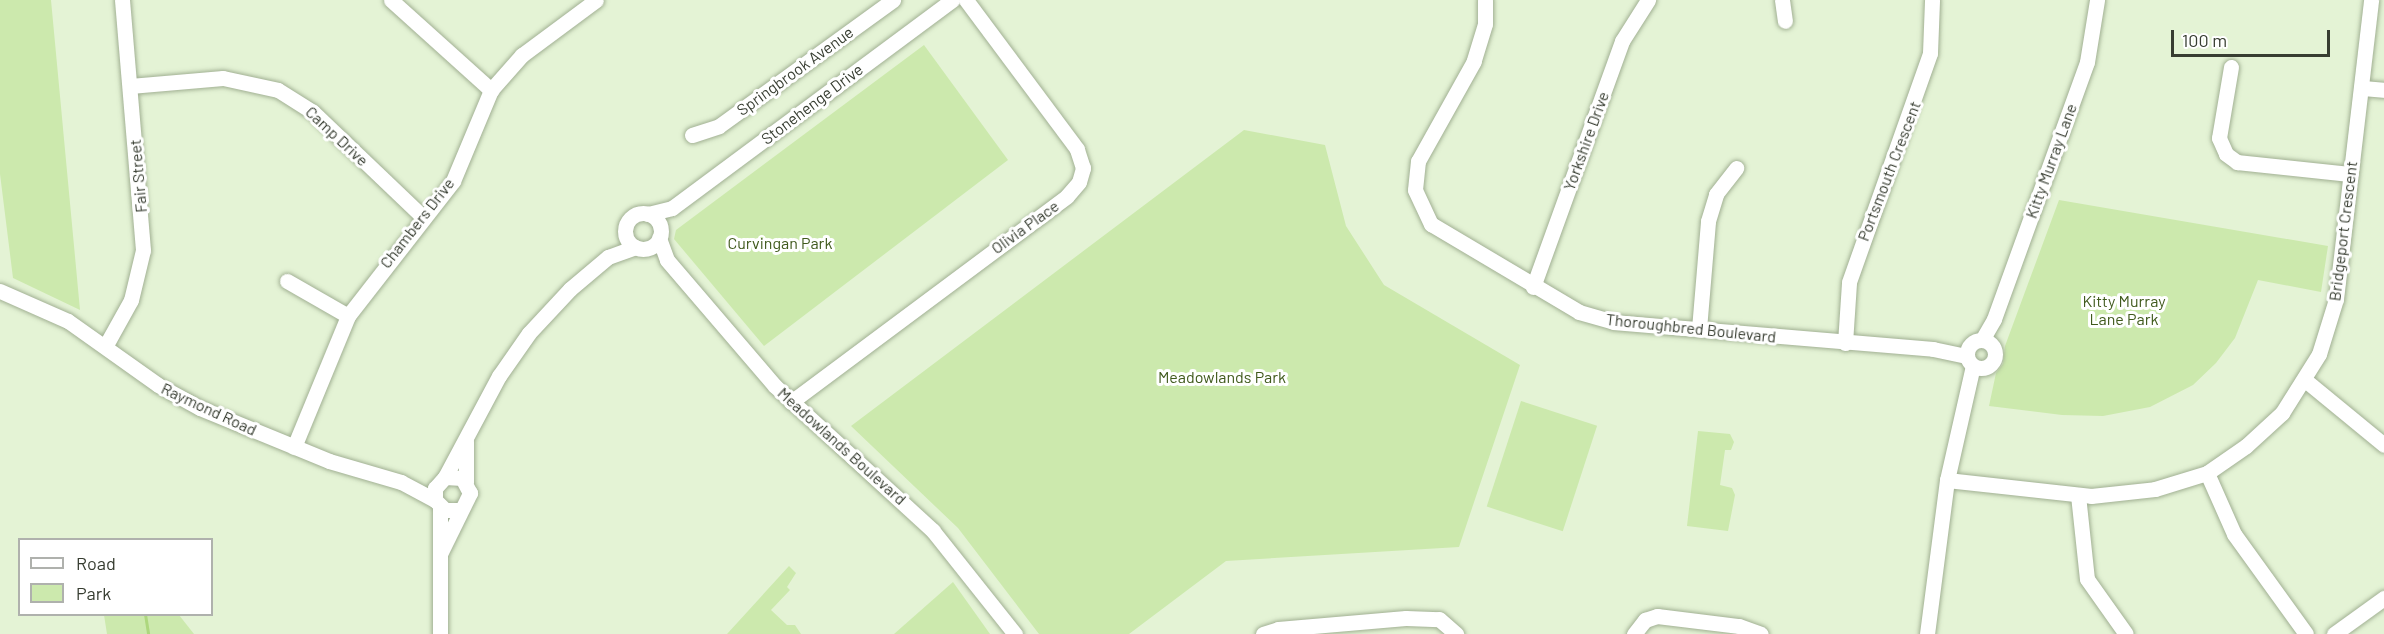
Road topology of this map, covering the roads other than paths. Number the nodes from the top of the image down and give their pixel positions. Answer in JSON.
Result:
{"nodes":[{"id":1,"x":122,"y":0,"type":"edge"},
{"id":2,"x":391,"y":0,"type":"edge"},
{"id":3,"x":893,"y":0,"type":"edge"},
{"id":4,"x":952,"y":0,"type":"edge"},
{"id":5,"x":966,"y":0,"type":"edge"},
{"id":6,"x":1485,"y":0,"type":"edge"},
{"id":7,"x":1648,"y":0,"type":"edge"},
{"id":8,"x":1782,"y":0,"type":"edge"},
{"id":9,"x":1932,"y":0,"type":"edge"},
{"id":10,"x":2097,"y":0,"type":"edge"},
{"id":11,"x":2371,"y":0,"type":"edge"},
{"id":12,"x":593,"y":1,"type":"edge"},
{"id":13,"x":1785,"y":21,"type":"dead end"},
{"id":14,"x":2231,"y":67,"type":"dead end"},
{"id":15,"x":130,"y":86,"type":"junction"},
{"id":16,"x":2362,"y":88,"type":"junction"},
{"id":17,"x":491,"y":90,"type":"junction"},
{"id":18,"x":2384,"y":90,"type":"edge"},
{"id":19,"x":692,"y":135,"type":"dead end"},
{"id":20,"x":1736,"y":168,"type":"dead end"},
{"id":21,"x":2349,"y":174,"type":"junction"},
{"id":22,"x":672,"y":208,"type":"junction"},
{"id":23,"x":648,"y":214,"type":"junction"},
{"id":24,"x":424,"y":218,"type":"junction"},
{"id":25,"x":625,"y":232,"type":"junction"},
{"id":26,"x":659,"y":232,"type":"junction"},
{"id":27,"x":640,"y":248,"type":"junction"},
{"id":28,"x":608,"y":257,"type":"junction"},
{"id":29,"x":666,"y":260,"type":"junction"},
{"id":30,"x":286,"y":281,"type":"dead end"},
{"id":31,"x":1533,"y":287,"type":"junction"},
{"id":32,"x":0,"y":291,"type":"edge"},
{"id":33,"x":348,"y":316,"type":"junction"},
{"id":34,"x":1699,"y":329,"type":"junction"},
{"id":35,"x":1845,"y":343,"type":"junction"},
{"id":36,"x":106,"y":345,"type":"junction"},
{"id":37,"x":1978,"y":353,"type":"junction"},
{"id":38,"x":2305,"y":380,"type":"junction"},
{"id":39,"x":791,"y":402,"type":"junction"},
{"id":40,"x":466,"y":441,"type":"junction"},
{"id":41,"x":2384,"y":445,"type":"edge"},
{"id":42,"x":294,"y":447,"type":"junction"},
{"id":43,"x":2207,"y":473,"type":"junction"},
{"id":44,"x":442,"y":479,"type":"junction"},
{"id":45,"x":1947,"y":480,"type":"junction"},
{"id":46,"x":401,"y":482,"type":"junction"},
{"id":47,"x":466,"y":482,"type":"junction"},
{"id":48,"x":2078,"y":495,"type":"junction"},
{"id":49,"x":438,"y":503,"type":"junction"},
{"id":50,"x":459,"y":510,"type":"junction"},
{"id":51,"x":441,"y":552,"type":"junction"},
{"id":52,"x":2384,"y":598,"type":"edge"},
{"id":53,"x":1307,"y":630,"type":"edge"},
{"id":54,"x":440,"y":634,"type":"edge"},
{"id":55,"x":1015,"y":634,"type":"edge"},
{"id":56,"x":1263,"y":634,"type":"edge"},
{"id":57,"x":1456,"y":634,"type":"edge"},
{"id":58,"x":1634,"y":634,"type":"edge"},
{"id":59,"x":1761,"y":634,"type":"edge"},
{"id":60,"x":1928,"y":634,"type":"edge"},
{"id":61,"x":2126,"y":634,"type":"edge"},
{"id":62,"x":2306,"y":634,"type":"edge"},
{"id":63,"x":2334,"y":634,"type":"edge"}],
"edges":[{"from":1,"to":15,"type":"street","name":"Fair Street"},
{"from":2,"to":17,"type":"street"},
{"from":3,"to":19,"type":"street","name":"Springbrook Avenue"},
{"from":4,"to":22,"type":"street","name":"Stonehenge Drive"},
{"from":5,"to":39,"type":"street","name":"Olivia Place"},
{"from":6,"to":31,"type":"street","name":"Thoroughbred Boulevard"},
{"from":7,"to":31,"type":"street","name":"Yorkshire Drive"},
{"from":8,"to":13,"type":"street"},
{"from":9,"to":35,"type":"street","name":"Portsmouth Crescent"},
{"from":10,"to":37,"type":"street","name":"Kitty Murray Lane"},
{"from":11,"to":16,"type":"street","name":"Bridgeport Crescent"},
{"from":12,"to":17,"type":"street","name":"Chambers Drive"},
{"from":14,"to":21,"type":"street"},
{"from":15,"to":24,"type":"street","name":"Camp Drive"},
{"from":15,"to":36,"type":"street","name":"Fair Street"},
{"from":16,"to":18,"type":"street"},
{"from":16,"to":21,"type":"street","name":"Bridgeport Crescent"},
{"from":17,"to":24,"type":"street","name":"Chambers Drive"},
{"from":20,"to":34,"type":"street"},
{"from":21,"to":38,"type":"street","name":"Bridgeport Crescent"},
{"from":22,"to":23,"type":"street","name":"Stonehenge Drive"},
{"from":22,"to":26,"type":"street","name":"Stonehenge Drive"},
{"from":23,"to":25,"type":"street"},
{"from":23,"to":26,"type":"street"},
{"from":24,"to":33,"type":"street","name":"Chambers Drive"},
{"from":25,"to":27,"type":"street"},
{"from":25,"to":28,"type":"street"},
{"from":26,"to":27,"type":"street","name":"Stonehenge Drive"},
{"from":26,"to":29,"type":"street","name":"Meadowlands Boulevard"},
{"from":27,"to":28,"type":"street"},
{"from":27,"to":29,"type":"street","name":"Meadowlands Boulevard"},
{"from":28,"to":40,"type":"street"},
{"from":29,"to":39,"type":"street","name":"Meadowlands Boulevard"},
{"from":30,"to":33,"type":"street"},
{"from":31,"to":34,"type":"street","name":"Thoroughbred Boulevard"},
{"from":32,"to":36,"type":"street","name":"Raymond Road"},
{"from":33,"to":42,"type":"street","name":"Chambers Drive"},
{"from":34,"to":35,"type":"street","name":"Thoroughbred Boulevard"},
{"from":35,"to":37,"type":"street","name":"Thoroughbred Boulevard"},
{"from":36,"to":42,"type":"street","name":"Raymond Road"},
{"from":37,"to":45,"type":"street","name":"Kitty Murray Lane"},
{"from":38,"to":41,"type":"street"},
{"from":38,"to":43,"type":"street","name":"Bridgeport Crescent"},
{"from":39,"to":55,"type":"street","name":"Meadowlands Boulevard"},
{"from":40,"to":44,"type":"street"},
{"from":40,"to":47,"type":"street"},
{"from":42,"to":46,"type":"street","name":"Raymond Road"},
{"from":43,"to":48,"type":"street","name":"Bridgeport Crescent"},
{"from":43,"to":62,"type":"street"},
{"from":44,"to":46,"type":"street","name":"Raymond Road"},
{"from":44,"to":47,"type":"street"},
{"from":44,"to":49,"type":"street"},
{"from":45,"to":48,"type":"street","name":"Bridgeport Crescent"},
{"from":45,"to":60,"type":"street","name":"Kitty Murray Lane"},
{"from":46,"to":49,"type":"street","name":"Raymond Road"},
{"from":47,"to":50,"type":"street"},
{"from":48,"to":61,"type":"street"},
{"from":49,"to":50,"type":"street"},
{"from":49,"to":51,"type":"street"},
{"from":50,"to":51,"type":"street"},
{"from":51,"to":54,"type":"street"},
{"from":52,"to":63,"type":"street"},
{"from":53,"to":56,"type":"street"},
{"from":53,"to":57,"type":"street"},
{"from":58,"to":59,"type":"street"}]}
